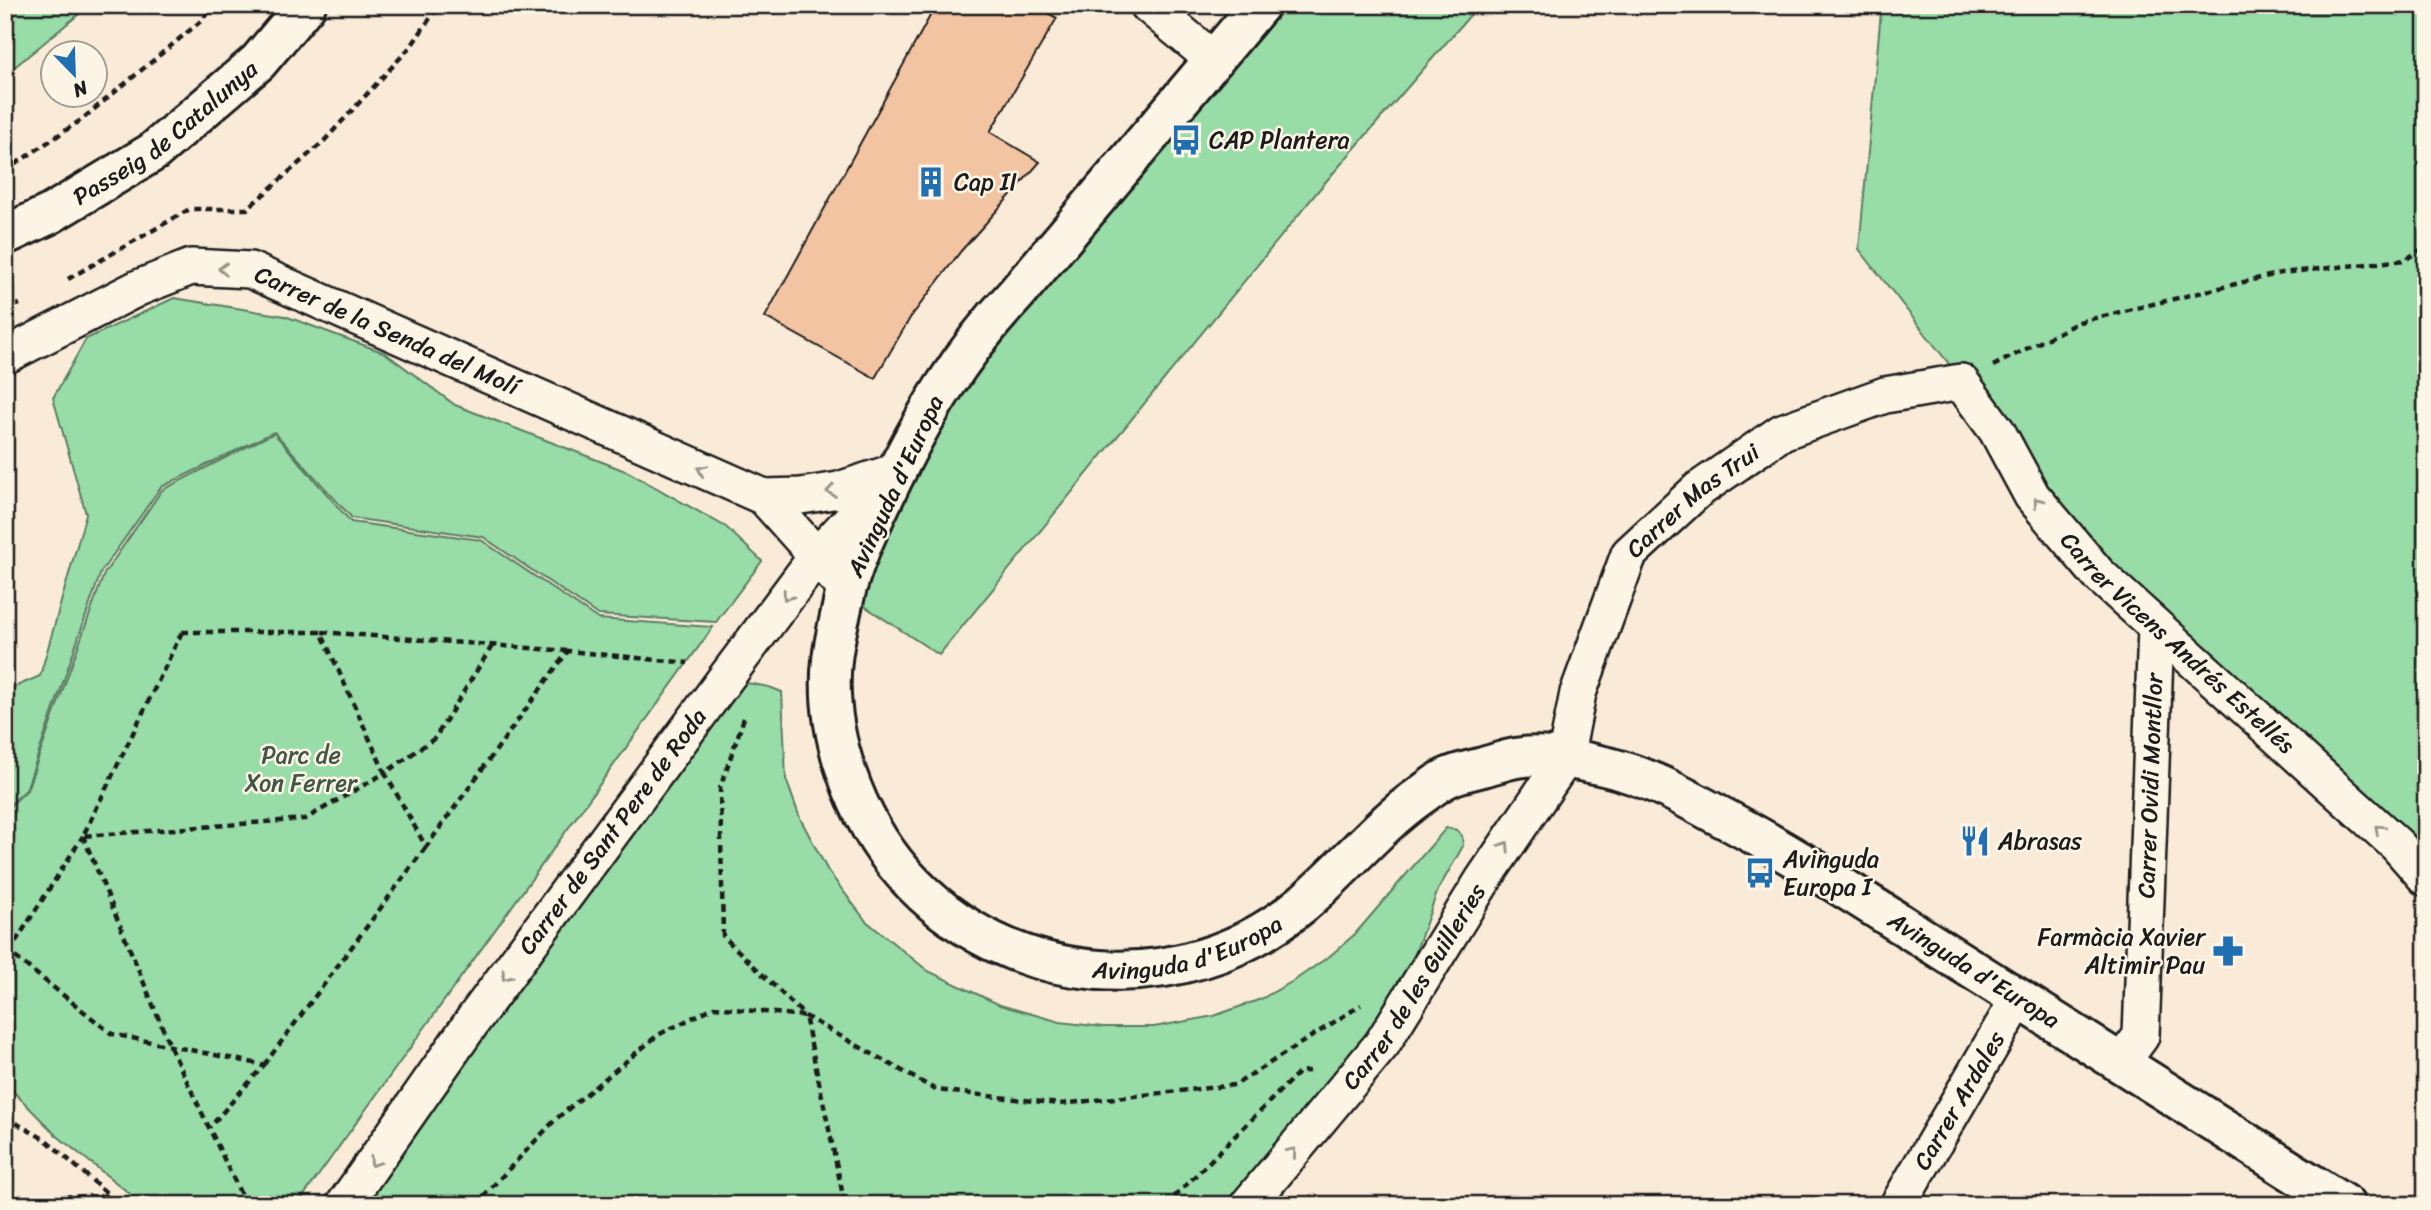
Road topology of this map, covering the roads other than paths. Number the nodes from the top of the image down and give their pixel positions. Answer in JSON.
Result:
{"nodes":[{"id":1,"x":306,"y":5,"type":"edge"},
{"id":2,"x":1147,"y":5,"type":"edge"},
{"id":3,"x":1260,"y":5,"type":"edge"},
{"id":4,"x":1215,"y":61,"type":"junction"},
{"id":5,"x":5,"y":235,"type":"edge"},
{"id":6,"x":5,"y":356,"type":"edge"},
{"id":7,"x":1961,"y":382,"type":"joint"},
{"id":8,"x":896,"y":471,"type":"junction"},
{"id":9,"x":764,"y":497,"type":"junction"},
{"id":10,"x":817,"y":556,"type":"junction"},
{"id":11,"x":846,"y":589,"type":"junction"},
{"id":12,"x":2156,"y":628,"type":"junction"},
{"id":13,"x":1565,"y":758,"type":"junction"},
{"id":14,"x":2426,"y":878,"type":"edge"},
{"id":15,"x":2020,"y":998,"type":"junction"},
{"id":16,"x":2121,"y":1062,"type":"junction"},
{"id":17,"x":344,"y":1205,"type":"edge"},
{"id":18,"x":1248,"y":1205,"type":"edge"},
{"id":19,"x":1898,"y":1205,"type":"edge"},
{"id":20,"x":2345,"y":1205,"type":"edge"}],
"edges":[{"from":1,"to":5,"type":"street","name":"Passeig de Catalunya"},
{"from":2,"to":4,"type":"street"},
{"from":3,"to":4,"type":"street","name":"Avinguda d'Europa"},
{"from":4,"to":8,"type":"street","name":"Avinguda d'Europa"},
{"from":9,"to":6,"type":"street","name":"Carrer de la Senda del Molí","one_way":true},
{"from":12,"to":7,"type":"street","name":"Carrer Vicens Andrés Estellés","one_way":true},
{"from":7,"to":13,"type":"street","name":"Carrer Mas Trui"},
{"from":8,"to":9,"type":"street","name":"Carrer de la Senda del Molí","one_way":true},
{"from":8,"to":10,"type":"street","name":"Carrer de Sant Pere de Roda"},
{"from":8,"to":11,"type":"street","name":"Avinguda d'Europa"},
{"from":9,"to":10,"type":"street","name":"Carrer de la Senda del Molí"},
{"from":10,"to":11,"type":"street","name":"Carrer de la Senda del Molí"},
{"from":10,"to":17,"type":"street","name":"Carrer de Sant Pere de Roda","one_way":true},
{"from":11,"to":13,"type":"street","name":"Avinguda d'Europa"},
{"from":14,"to":12,"type":"street","name":"Carrer Vicens Andrés Estellés","one_way":true},
{"from":12,"to":16,"type":"street","name":"Carrer Ovidi Montllor"},
{"from":13,"to":15,"type":"street","name":"Avinguda d'Europa"},
{"from":18,"to":13,"type":"street","name":"Carrer de les Guilleries","one_way":true},
{"from":15,"to":16,"type":"street","name":"Avinguda d'Europa"},
{"from":15,"to":19,"type":"street","name":"Carrer Ardales"},
{"from":16,"to":20,"type":"street","name":"Avinguda d'Europa"}]}
